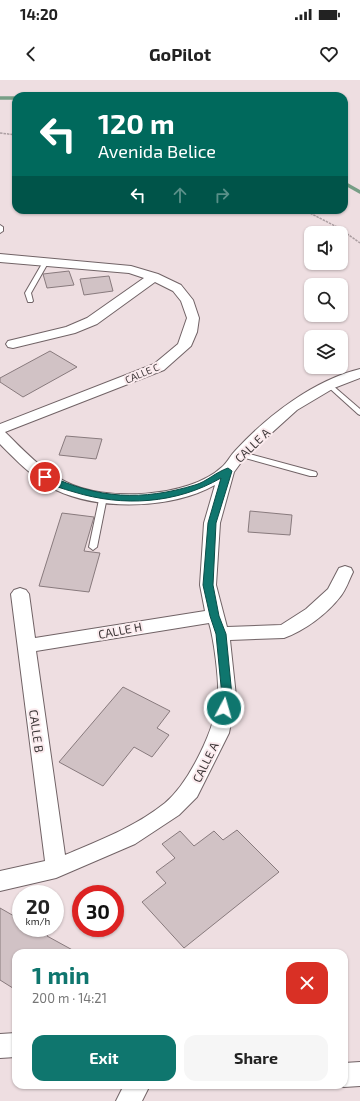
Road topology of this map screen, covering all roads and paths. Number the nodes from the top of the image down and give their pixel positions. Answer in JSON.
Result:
{"nodes":[{"id":1,"x":0,"y":133,"type":"edge"},
{"id":2,"x":12,"y":134,"type":"edge"},
{"id":3,"x":312,"y":214,"type":"edge"},
{"id":4,"x":0,"y":227,"type":"edge"},
{"id":5,"x":0,"y":231,"type":"edge"},
{"id":6,"x":360,"y":244,"type":"edge"},
{"id":7,"x":0,"y":258,"type":"edge"},
{"id":8,"x":45,"y":263,"type":"junction"},
{"id":9,"x":154,"y":277,"type":"junction"},
{"id":10,"x":30,"y":301,"type":"dead end"},
{"id":11,"x":13,"y":344,"type":"dead end"},
{"id":12,"x":360,"y":373,"type":"edge"},
{"id":13,"x":329,"y":385,"type":"junction"},
{"id":14,"x":360,"y":413,"type":"edge"},
{"id":15,"x":0,"y":429,"type":"edge"},
{"id":16,"x":0,"y":436,"type":"edge"},
{"id":17,"x":240,"y":454,"type":"junction"},
{"id":18,"x":228,"y":471,"type":"junction"},
{"id":19,"x":313,"y":474,"type":"dead end"},
{"id":20,"x":103,"y":497,"type":"junction"},
{"id":21,"x":93,"y":547,"type":"dead end"},
{"id":22,"x":344,"y":572,"type":"dead end"},
{"id":23,"x":20,"y":594,"type":"dead end"},
{"id":24,"x":215,"y":616,"type":"junction"},
{"id":25,"x":221,"y":634,"type":"junction"},
{"id":26,"x":26,"y":646,"type":"junction"},
{"id":27,"x":56,"y":868,"type":"junction"},
{"id":28,"x":0,"y":881,"type":"edge"},
{"id":29,"x":12,"y":1045,"type":"edge"},
{"id":30,"x":0,"y":1046,"type":"edge"},
{"id":31,"x":360,"y":1074,"type":"edge"},
{"id":32,"x":348,"y":1075,"type":"edge"},
{"id":33,"x":136,"y":1089,"type":"edge"},
{"id":34,"x":128,"y":1101,"type":"edge"}],
"edges":[{"from":1,"to":2,"type":"path"},
{"from":3,"to":6,"type":"path"},
{"from":4,"to":5,"type":"lane"},
{"from":7,"to":8,"type":"street","name":"CALLE C"},
{"from":8,"to":9,"type":"street","name":"CALLE C"},
{"from":8,"to":10,"type":"lane"},
{"from":9,"to":11,"type":"street"},
{"from":9,"to":15,"type":"street","name":"CALLE C"},
{"from":12,"to":13,"type":"street","name":"CALLE A"},
{"from":13,"to":14,"type":"lane"},
{"from":13,"to":17,"type":"street","name":"CALLE A"},
{"from":16,"to":20,"type":"street"},
{"from":17,"to":18,"type":"street","name":"CALLE A"},
{"from":17,"to":19,"type":"lane"},
{"from":18,"to":20,"type":"street"},
{"from":18,"to":24,"type":"street","name":"CALLE A"},
{"from":20,"to":21,"type":"lane"},
{"from":22,"to":25,"type":"street"},
{"from":23,"to":26,"type":"street","name":"CALLE B"},
{"from":24,"to":25,"type":"street","name":"CALLE A"},
{"from":24,"to":26,"type":"street","name":"CALLE H"},
{"from":25,"to":27,"type":"street","name":"CALLE A"},
{"from":26,"to":27,"type":"street","name":"CALLE B"},
{"from":27,"to":28,"type":"street","name":"CALLE A"},
{"from":29,"to":30,"type":"street"},
{"from":31,"to":32,"type":"street"},
{"from":33,"to":34,"type":"street"}]}
